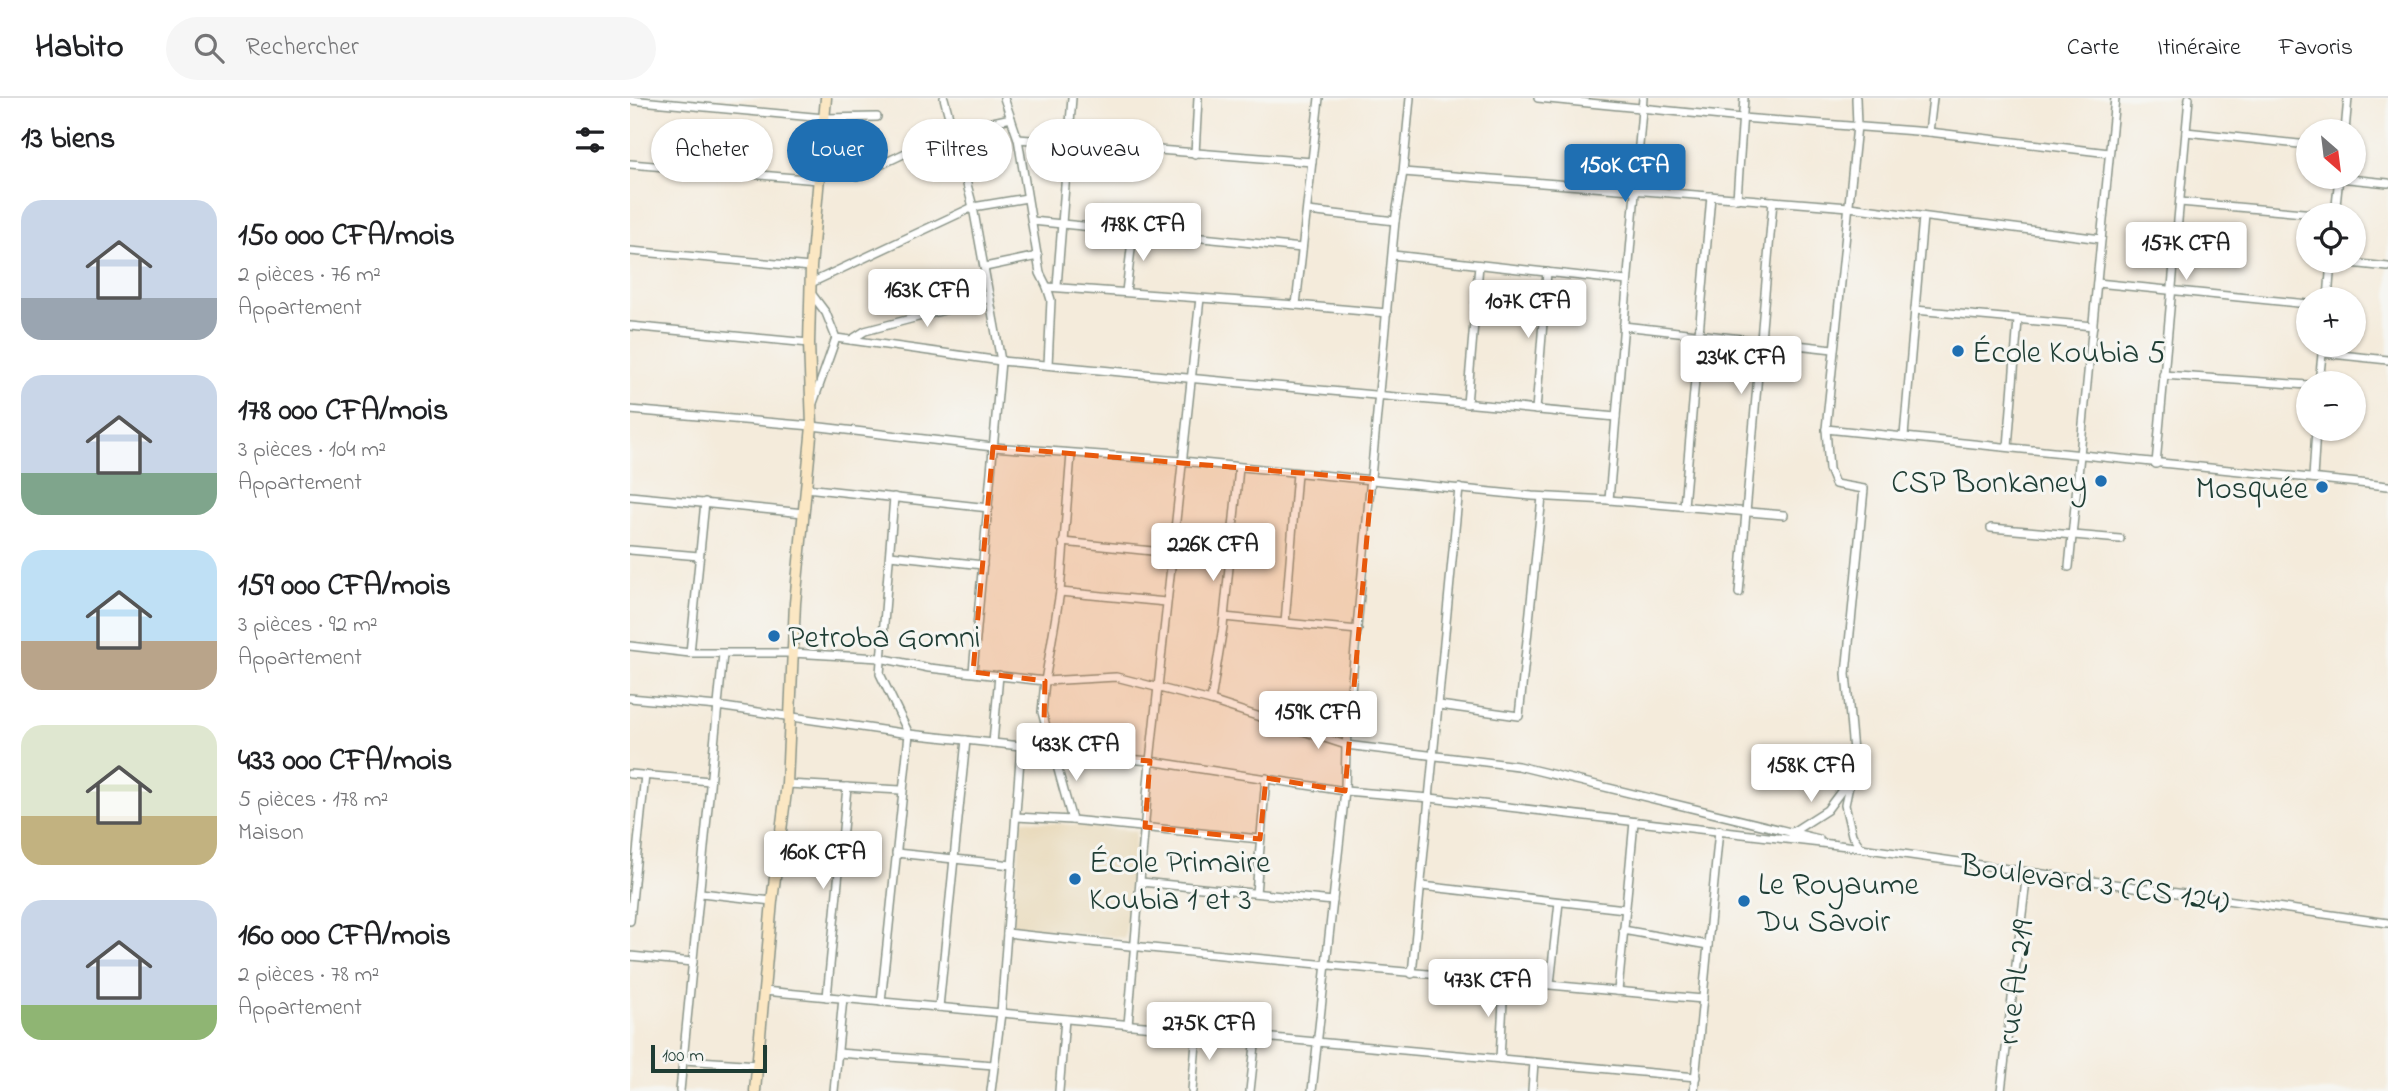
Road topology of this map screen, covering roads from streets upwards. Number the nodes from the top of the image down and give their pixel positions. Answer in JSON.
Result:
{"nodes":[{"id":1,"x":826,"y":98,"type":"edge"},
{"id":2,"x":944,"y":98,"type":"edge"},
{"id":3,"x":1004,"y":98,"type":"edge"},
{"id":4,"x":1072,"y":98,"type":"edge"},
{"id":5,"x":1198,"y":98,"type":"edge"},
{"id":6,"x":1319,"y":98,"type":"edge"},
{"id":7,"x":1409,"y":98,"type":"edge"},
{"id":8,"x":1538,"y":98,"type":"edge"},
{"id":9,"x":1643,"y":98,"type":"edge"},
{"id":10,"x":1744,"y":98,"type":"edge"},
{"id":11,"x":1856,"y":98,"type":"edge"},
{"id":12,"x":1933,"y":98,"type":"edge"},
{"id":13,"x":2115,"y":98,"type":"edge"},
{"id":14,"x":2189,"y":98,"type":"edge"},
{"id":15,"x":2348,"y":98,"type":"edge"},
{"id":16,"x":630,"y":100,"type":"edge"},
{"id":17,"x":1642,"y":108,"type":"junction"},
{"id":18,"x":877,"y":117,"type":"dead end"},
{"id":19,"x":824,"y":118,"type":"junction"},
{"id":20,"x":1011,"y":118,"type":"junction"},
{"id":21,"x":1742,"y":118,"type":"junction"},
{"id":22,"x":949,"y":119,"type":"edge"},
{"id":23,"x":1006,"y":119,"type":"edge"},
{"id":24,"x":1070,"y":119,"type":"edge"},
{"id":25,"x":2346,"y":119,"type":"edge"},
{"id":26,"x":1857,"y":126,"type":"junction"},
{"id":27,"x":1929,"y":132,"type":"junction"},
{"id":28,"x":2186,"y":132,"type":"junction"},
{"id":29,"x":1018,"y":139,"type":"junction"},
{"id":30,"x":1026,"y":140,"type":"edge"},
{"id":31,"x":2296,"y":144,"type":"edge"},
{"id":32,"x":1164,"y":151,"type":"edge"},
{"id":33,"x":2109,"y":153,"type":"junction"},
{"id":34,"x":1195,"y":154,"type":"junction"},
{"id":35,"x":1312,"y":162,"type":"junction"},
{"id":36,"x":630,"y":164,"type":"edge"},
{"id":37,"x":1403,"y":172,"type":"junction"},
{"id":38,"x":787,"y":177,"type":"edge"},
{"id":39,"x":2366,"y":180,"type":"edge"},
{"id":40,"x":818,"y":182,"type":"edge"},
{"id":41,"x":966,"y":182,"type":"edge"},
{"id":42,"x":1065,"y":182,"type":"edge"},
{"id":43,"x":2388,"y":183,"type":"edge"},
{"id":44,"x":1635,"y":190,"type":"junction"},
{"id":45,"x":1711,"y":196,"type":"junction"},
{"id":46,"x":1027,"y":198,"type":"junction"},
{"id":47,"x":1737,"y":199,"type":"junction"},
{"id":48,"x":1773,"y":201,"type":"junction"},
{"id":49,"x":2180,"y":202,"type":"junction"},
{"id":50,"x":973,"y":206,"type":"junction"},
{"id":51,"x":1849,"y":207,"type":"junction"},
{"id":52,"x":1308,"y":211,"type":"junction"},
{"id":53,"x":2296,"y":212,"type":"edge"},
{"id":54,"x":1923,"y":217,"type":"junction"},
{"id":55,"x":1032,"y":221,"type":"junction"},
{"id":56,"x":1395,"y":221,"type":"junction"},
{"id":57,"x":1062,"y":224,"type":"junction"},
{"id":58,"x":1133,"y":232,"type":"junction"},
{"id":59,"x":2101,"y":239,"type":"junction"},
{"id":60,"x":1302,"y":248,"type":"junction"},
{"id":61,"x":630,"y":251,"type":"edge"},
{"id":62,"x":1393,"y":255,"type":"junction"},
{"id":63,"x":1038,"y":256,"type":"junction"},
{"id":64,"x":1479,"y":265,"type":"junction"},
{"id":65,"x":2366,"y":265,"type":"edge"},
{"id":66,"x":811,"y":267,"type":"junction"},
{"id":67,"x":985,"y":267,"type":"junction"},
{"id":68,"x":2388,"y":267,"type":"edge"},
{"id":69,"x":1547,"y":272,"type":"junction"},
{"id":70,"x":1627,"y":281,"type":"junction"},
{"id":71,"x":2097,"y":284,"type":"junction"},
{"id":72,"x":1057,"y":286,"type":"junction"},
{"id":73,"x":810,"y":287,"type":"junction"},
{"id":74,"x":1048,"y":287,"type":"junction"},
{"id":75,"x":2171,"y":290,"type":"junction"},
{"id":76,"x":1126,"y":292,"type":"junction"},
{"id":77,"x":990,"y":298,"type":"junction"},
{"id":78,"x":1200,"y":298,"type":"junction"},
{"id":79,"x":2296,"y":303,"type":"edge"},
{"id":80,"x":1296,"y":305,"type":"junction"},
{"id":81,"x":1915,"y":310,"type":"junction"},
{"id":82,"x":1387,"y":313,"type":"junction"},
{"id":83,"x":2018,"y":320,"type":"junction"},
{"id":84,"x":630,"y":326,"type":"edge"},
{"id":85,"x":1623,"y":326,"type":"junction"},
{"id":86,"x":2093,"y":326,"type":"junction"},
{"id":87,"x":1699,"y":333,"type":"junction"},
{"id":88,"x":836,"y":338,"type":"junction"},
{"id":89,"x":851,"y":340,"type":"junction"},
{"id":90,"x":1760,"y":340,"type":"junction"},
{"id":91,"x":809,"y":343,"type":"junction"},
{"id":92,"x":1833,"y":349,"type":"junction"},
{"id":93,"x":2366,"y":356,"type":"edge"},
{"id":94,"x":2388,"y":360,"type":"edge"},
{"id":95,"x":1001,"y":361,"type":"junction"},
{"id":96,"x":1048,"y":365,"type":"junction"},
{"id":97,"x":2163,"y":375,"type":"junction"},
{"id":98,"x":1191,"y":378,"type":"junction"},
{"id":99,"x":2296,"y":384,"type":"edge"},
{"id":100,"x":1379,"y":396,"type":"junction"},
{"id":101,"x":1467,"y":404,"type":"junction"},
{"id":102,"x":812,"y":407,"type":"junction"},
{"id":103,"x":630,"y":410,"type":"edge"},
{"id":104,"x":1536,"y":410,"type":"junction"},
{"id":105,"x":1616,"y":417,"type":"junction"},
{"id":106,"x":813,"y":426,"type":"junction"},
{"id":107,"x":1826,"y":429,"type":"junction"},
{"id":108,"x":1904,"y":436,"type":"junction"},
{"id":109,"x":2315,"y":441,"type":"edge"},
{"id":110,"x":993,"y":447,"type":"junction"},
{"id":111,"x":2008,"y":447,"type":"junction"},
{"id":112,"x":1071,"y":454,"type":"junction"},
{"id":113,"x":2079,"y":456,"type":"junction"},
{"id":114,"x":1182,"y":461,"type":"junction"},
{"id":115,"x":2156,"y":464,"type":"junction"},
{"id":116,"x":1239,"y":468,"type":"junction"},
{"id":117,"x":1297,"y":473,"type":"junction"},
{"id":118,"x":2313,"y":478,"type":"junction"},
{"id":119,"x":1371,"y":479,"type":"junction"},
{"id":120,"x":2388,"y":486,"type":"edge"},
{"id":121,"x":806,"y":488,"type":"junction"},
{"id":122,"x":1460,"y":488,"type":"junction"},
{"id":123,"x":630,"y":496,"type":"edge"},
{"id":124,"x":894,"y":497,"type":"junction"},
{"id":125,"x":1542,"y":497,"type":"junction"},
{"id":126,"x":1609,"y":500,"type":"junction"},
{"id":127,"x":705,"y":502,"type":"junction"},
{"id":128,"x":1684,"y":506,"type":"junction"},
{"id":129,"x":989,"y":508,"type":"junction"},
{"id":130,"x":1746,"y":512,"type":"junction"},
{"id":131,"x":804,"y":513,"type":"junction"},
{"id":132,"x":1784,"y":515,"type":"dead end"},
{"id":133,"x":1991,"y":528,"type":"dead end"},
{"id":134,"x":2072,"y":535,"type":"junction"},
{"id":135,"x":2120,"y":539,"type":"dead end"},
{"id":136,"x":1063,"y":542,"type":"junction"},
{"id":137,"x":630,"y":550,"type":"edge"},
{"id":138,"x":1172,"y":553,"type":"junction"},
{"id":139,"x":890,"y":555,"type":"junction"},
{"id":140,"x":699,"y":556,"type":"junction"},
{"id":141,"x":983,"y":565,"type":"junction"},
{"id":142,"x":2069,"y":567,"type":"dead end"},
{"id":143,"x":1060,"y":592,"type":"junction"},
{"id":144,"x":1739,"y":593,"type":"dead end"},
{"id":145,"x":1166,"y":602,"type":"junction"},
{"id":146,"x":1224,"y":617,"type":"junction"},
{"id":147,"x":1285,"y":623,"type":"junction"},
{"id":148,"x":1358,"y":630,"type":"junction"},
{"id":149,"x":630,"y":646,"type":"edge"},
{"id":150,"x":690,"y":653,"type":"junction"},
{"id":151,"x":792,"y":653,"type":"junction"},
{"id":152,"x":723,"y":654,"type":"junction"},
{"id":153,"x":880,"y":658,"type":"junction"},
{"id":154,"x":973,"y":672,"type":"junction"},
{"id":155,"x":999,"y":676,"type":"junction"},
{"id":156,"x":1045,"y":681,"type":"junction"},
{"id":157,"x":1159,"y":687,"type":"junction"},
{"id":158,"x":630,"y":698,"type":"edge"},
{"id":159,"x":1211,"y":701,"type":"junction"},
{"id":160,"x":1439,"y":705,"type":"junction"},
{"id":161,"x":717,"y":706,"type":"junction"},
{"id":162,"x":790,"y":716,"type":"junction"},
{"id":163,"x":909,"y":734,"type":"junction"},
{"id":164,"x":966,"y":740,"type":"junction"},
{"id":165,"x":993,"y":743,"type":"junction"},
{"id":166,"x":1346,"y":745,"type":"junction"},
{"id":167,"x":1021,"y":746,"type":"junction"},
{"id":168,"x":1053,"y":752,"type":"junction"},
{"id":169,"x":1435,"y":755,"type":"junction"},
{"id":170,"x":1150,"y":761,"type":"junction"},
{"id":171,"x":630,"y":774,"type":"edge"},
{"id":172,"x":645,"y":775,"type":"junction"},
{"id":173,"x":1266,"y":778,"type":"junction"},
{"id":174,"x":1849,"y":780,"type":"junction"},
{"id":175,"x":710,"y":781,"type":"junction"},
{"id":176,"x":788,"y":784,"type":"junction"},
{"id":177,"x":847,"y":787,"type":"junction"},
{"id":178,"x":901,"y":790,"type":"junction"},
{"id":179,"x":1345,"y":791,"type":"junction"},
{"id":180,"x":1430,"y":798,"type":"junction"},
{"id":181,"x":1016,"y":817,"type":"junction"},
{"id":182,"x":1072,"y":820,"type":"junction"},
{"id":183,"x":1634,"y":822,"type":"junction"},
{"id":184,"x":1145,"y":827,"type":"junction"},
{"id":185,"x":1719,"y":830,"type":"junction"},
{"id":186,"x":1792,"y":832,"type":"junction"},
{"id":187,"x":1781,"y":838,"type":"junction"},
{"id":188,"x":1260,"y":839,"type":"junction"},
{"id":189,"x":1847,"y":846,"type":"junction"},
{"id":190,"x":1861,"y":848,"type":"junction"},
{"id":191,"x":896,"y":853,"type":"junction"},
{"id":192,"x":955,"y":857,"type":"junction"},
{"id":193,"x":1013,"y":865,"type":"junction"},
{"id":194,"x":2027,"y":872,"type":"junction"},
{"id":195,"x":1141,"y":882,"type":"junction"},
{"id":196,"x":1422,"y":886,"type":"junction"},
{"id":197,"x":1256,"y":892,"type":"junction"},
{"id":198,"x":701,"y":893,"type":"junction"},
{"id":199,"x":772,"y":901,"type":"junction"},
{"id":200,"x":1333,"y":901,"type":"junction"},
{"id":201,"x":1559,"y":902,"type":"junction"},
{"id":202,"x":1625,"y":909,"type":"junction"},
{"id":203,"x":630,"y":921,"type":"edge"},
{"id":204,"x":2388,"y":923,"type":"edge"},
{"id":205,"x":1623,"y":930,"type":"junction"},
{"id":206,"x":1007,"y":933,"type":"junction"},
{"id":207,"x":1708,"y":945,"type":"junction"},
{"id":208,"x":1135,"y":947,"type":"junction"},
{"id":209,"x":630,"y":956,"type":"edge"},
{"id":210,"x":693,"y":962,"type":"junction"},
{"id":211,"x":1325,"y":965,"type":"junction"},
{"id":212,"x":1412,"y":974,"type":"junction"},
{"id":213,"x":1504,"y":982,"type":"junction"},
{"id":214,"x":1550,"y":984,"type":"junction"},
{"id":215,"x":764,"y":991,"type":"junction"},
{"id":216,"x":1618,"y":991,"type":"junction"},
{"id":217,"x":827,"y":997,"type":"junction"},
{"id":218,"x":843,"y":998,"type":"junction"},
{"id":219,"x":1703,"y":999,"type":"junction"},
{"id":220,"x":881,"y":1002,"type":"junction"},
{"id":221,"x":939,"y":1007,"type":"junction"},
{"id":222,"x":1000,"y":1013,"type":"junction"},
{"id":223,"x":1065,"y":1019,"type":"junction"},
{"id":224,"x":1128,"y":1025,"type":"junction"},
{"id":225,"x":1197,"y":1031,"type":"junction"},
{"id":226,"x":1256,"y":1036,"type":"junction"},
{"id":227,"x":1318,"y":1042,"type":"junction"},
{"id":228,"x":838,"y":1053,"type":"junction"},
{"id":229,"x":1500,"y":1059,"type":"junction"},
{"id":230,"x":684,"y":1060,"type":"junction"},
{"id":231,"x":1534,"y":1062,"type":"junction"},
{"id":232,"x":758,"y":1065,"type":"junction"},
{"id":233,"x":993,"y":1065,"type":"junction"},
{"id":234,"x":1696,"y":1077,"type":"junction"},
{"id":235,"x":680,"y":1091,"type":"edge"},
{"id":236,"x":755,"y":1091,"type":"edge"},
{"id":237,"x":834,"y":1091,"type":"edge"},
{"id":238,"x":991,"y":1091,"type":"edge"},
{"id":239,"x":1059,"y":1091,"type":"edge"},
{"id":240,"x":1192,"y":1091,"type":"edge"},
{"id":241,"x":1250,"y":1091,"type":"edge"},
{"id":242,"x":1312,"y":1091,"type":"edge"},
{"id":243,"x":1532,"y":1091,"type":"edge"},
{"id":244,"x":1695,"y":1091,"type":"edge"},
{"id":245,"x":2001,"y":1091,"type":"edge"}],
"edges":[{"from":1,"to":19,"type":"street"},
{"from":2,"to":22,"type":"street"},
{"from":3,"to":20,"type":"street"},
{"from":4,"to":24,"type":"street"},
{"from":5,"to":34,"type":"street"},
{"from":6,"to":35,"type":"street"},
{"from":7,"to":37,"type":"street"},
{"from":8,"to":17,"type":"street"},
{"from":9,"to":17,"type":"street"},
{"from":10,"to":21,"type":"street"},
{"from":11,"to":26,"type":"street"},
{"from":12,"to":27,"type":"street"},
{"from":13,"to":33,"type":"street"},
{"from":14,"to":28,"type":"street"},
{"from":15,"to":25,"type":"street"},
{"from":16,"to":19,"type":"street"},
{"from":17,"to":21,"type":"street"},
{"from":17,"to":44,"type":"street"},
{"from":18,"to":19,"type":"street"},
{"from":20,"to":23,"type":"street"},
{"from":20,"to":29,"type":"street"},
{"from":21,"to":26,"type":"street"},
{"from":21,"to":47,"type":"street"},
{"from":26,"to":27,"type":"street"},
{"from":26,"to":51,"type":"street"},
{"from":27,"to":33,"type":"street"},
{"from":28,"to":31,"type":"street"},
{"from":28,"to":49,"type":"street"},
{"from":29,"to":30,"type":"street"},
{"from":29,"to":46,"type":"street"},
{"from":32,"to":34,"type":"street"},
{"from":33,"to":59,"type":"street"},
{"from":34,"to":35,"type":"street"},
{"from":35,"to":52,"type":"street"},
{"from":36,"to":38,"type":"street"},
{"from":37,"to":44,"type":"street"},
{"from":37,"to":56,"type":"street"},
{"from":39,"to":43,"type":"street"},
{"from":40,"to":66,"type":"street"},
{"from":41,"to":50,"type":"street"},
{"from":42,"to":57,"type":"street"},
{"from":44,"to":45,"type":"street"},
{"from":44,"to":70,"type":"street"},
{"from":45,"to":47,"type":"street"},
{"from":45,"to":87,"type":"street"},
{"from":46,"to":50,"type":"street"},
{"from":46,"to":55,"type":"street"},
{"from":47,"to":48,"type":"street"},
{"from":48,"to":51,"type":"street"},
{"from":48,"to":90,"type":"street"},
{"from":49,"to":53,"type":"street"},
{"from":49,"to":75,"type":"street"},
{"from":50,"to":67,"type":"street"},
{"from":50,"to":73,"type":"street"},
{"from":51,"to":54,"type":"street"},
{"from":51,"to":92,"type":"street"},
{"from":52,"to":56,"type":"street"},
{"from":52,"to":60,"type":"street"},
{"from":54,"to":59,"type":"street"},
{"from":54,"to":81,"type":"street"},
{"from":55,"to":57,"type":"street"},
{"from":55,"to":63,"type":"street"},
{"from":56,"to":62,"type":"street"},
{"from":57,"to":58,"type":"street"},
{"from":57,"to":72,"type":"street"},
{"from":58,"to":60,"type":"street"},
{"from":58,"to":76,"type":"street"},
{"from":59,"to":71,"type":"street"},
{"from":60,"to":80,"type":"street"},
{"from":61,"to":66,"type":"street"},
{"from":62,"to":64,"type":"street"},
{"from":62,"to":82,"type":"street"},
{"from":63,"to":67,"type":"street"},
{"from":63,"to":74,"type":"street"},
{"from":64,"to":69,"type":"street"},
{"from":64,"to":101,"type":"street"},
{"from":65,"to":68,"type":"street"},
{"from":66,"to":73,"type":"street"},
{"from":67,"to":77,"type":"street"},
{"from":69,"to":70,"type":"street"},
{"from":69,"to":104,"type":"street"},
{"from":70,"to":85,"type":"street"},
{"from":71,"to":75,"type":"street"},
{"from":71,"to":86,"type":"street"},
{"from":72,"to":74,"type":"street"},
{"from":72,"to":76,"type":"street"},
{"from":73,"to":88,"type":"street"},
{"from":73,"to":91,"type":"street"},
{"from":74,"to":96,"type":"street"},
{"from":75,"to":79,"type":"street"},
{"from":75,"to":97,"type":"street"},
{"from":76,"to":78,"type":"street"},
{"from":77,"to":89,"type":"street"},
{"from":77,"to":95,"type":"street"},
{"from":78,"to":80,"type":"street"},
{"from":78,"to":98,"type":"street"},
{"from":80,"to":82,"type":"street"},
{"from":81,"to":83,"type":"street"},
{"from":81,"to":108,"type":"street"},
{"from":82,"to":100,"type":"street"},
{"from":83,"to":86,"type":"street"},
{"from":83,"to":111,"type":"street"},
{"from":84,"to":91,"type":"street"},
{"from":85,"to":87,"type":"street"},
{"from":85,"to":105,"type":"street"},
{"from":86,"to":113,"type":"street"},
{"from":87,"to":90,"type":"street"},
{"from":87,"to":128,"type":"street"},
{"from":88,"to":89,"type":"street"},
{"from":88,"to":102,"type":"street"},
{"from":89,"to":95,"type":"street"},
{"from":90,"to":92,"type":"street"},
{"from":90,"to":130,"type":"street"},
{"from":91,"to":102,"type":"street"},
{"from":92,"to":107,"type":"street"},
{"from":93,"to":94,"type":"street"},
{"from":95,"to":96,"type":"street"},
{"from":95,"to":110,"type":"street"},
{"from":96,"to":98,"type":"street"},
{"from":97,"to":99,"type":"street"},
{"from":97,"to":115,"type":"street"},
{"from":98,"to":100,"type":"street"},
{"from":98,"to":114,"type":"street"},
{"from":100,"to":101,"type":"street"},
{"from":100,"to":119,"type":"street"},
{"from":101,"to":104,"type":"street"},
{"from":102,"to":106,"type":"street"},
{"from":103,"to":106,"type":"street"},
{"from":104,"to":105,"type":"street"},
{"from":105,"to":126,"type":"street"},
{"from":106,"to":110,"type":"street"},
{"from":106,"to":121,"type":"street"},
{"from":107,"to":108,"type":"street"},
{"from":107,"to":174,"type":"street"},
{"from":108,"to":111,"type":"street"},
{"from":109,"to":118,"type":"street"},
{"from":110,"to":112,"type":"street"},
{"from":110,"to":129,"type":"street"},
{"from":111,"to":113,"type":"street"},
{"from":112,"to":114,"type":"street"},
{"from":112,"to":136,"type":"street"},
{"from":113,"to":115,"type":"street"},
{"from":113,"to":134,"type":"street"},
{"from":114,"to":116,"type":"street"},
{"from":114,"to":138,"type":"street"},
{"from":115,"to":118,"type":"street"},
{"from":116,"to":117,"type":"street"},
{"from":116,"to":146,"type":"street"},
{"from":117,"to":119,"type":"street"},
{"from":117,"to":147,"type":"street"},
{"from":118,"to":120,"type":"street"},
{"from":119,"to":122,"type":"street"},
{"from":119,"to":148,"type":"street"},
{"from":121,"to":124,"type":"street"},
{"from":121,"to":131,"type":"street"},
{"from":122,"to":125,"type":"street"},
{"from":122,"to":160,"type":"street"},
{"from":123,"to":127,"type":"street"},
{"from":124,"to":129,"type":"street"},
{"from":124,"to":139,"type":"street"},
{"from":125,"to":126,"type":"street"},
{"from":125,"to":160,"type":"street"},
{"from":126,"to":128,"type":"street"},
{"from":127,"to":131,"type":"street"},
{"from":127,"to":140,"type":"street"},
{"from":128,"to":130,"type":"street"},
{"from":129,"to":141,"type":"street"},
{"from":130,"to":132,"type":"street"},
{"from":130,"to":144,"type":"street"},
{"from":131,"to":151,"type":"street"},
{"from":133,"to":134,"type":"street"},
{"from":134,"to":135,"type":"street"},
{"from":134,"to":142,"type":"street"},
{"from":136,"to":138,"type":"street"},
{"from":136,"to":143,"type":"street"},
{"from":137,"to":140,"type":"street"},
{"from":138,"to":145,"type":"street"},
{"from":139,"to":141,"type":"street"},
{"from":139,"to":153,"type":"street"},
{"from":140,"to":150,"type":"street"},
{"from":141,"to":154,"type":"street"},
{"from":143,"to":145,"type":"street"},
{"from":143,"to":156,"type":"street"},
{"from":145,"to":157,"type":"street"},
{"from":146,"to":147,"type":"street"},
{"from":146,"to":159,"type":"street"},
{"from":147,"to":148,"type":"street"},
{"from":148,"to":166,"type":"street"},
{"from":149,"to":150,"type":"street"},
{"from":150,"to":152,"type":"street"},
{"from":151,"to":152,"type":"street"},
{"from":151,"to":153,"type":"street"},
{"from":151,"to":162,"type":"street"},
{"from":152,"to":161,"type":"street"},
{"from":153,"to":154,"type":"street"},
{"from":153,"to":163,"type":"street"},
{"from":154,"to":155,"type":"street"},
{"from":155,"to":156,"type":"street"},
{"from":155,"to":165,"type":"street"},
{"from":156,"to":157,"type":"street"},
{"from":156,"to":168,"type":"street"},
{"from":157,"to":159,"type":"street"},
{"from":157,"to":170,"type":"street"},
{"from":158,"to":161,"type":"street","name":"Boulevard 3 (CS 124)"},
{"from":159,"to":166,"type":"street"},
{"from":160,"to":169,"type":"street"},
{"from":161,"to":162,"type":"street","name":"Boulevard 3 (CS 124)"},
{"from":161,"to":175,"type":"street"},
{"from":162,"to":163,"type":"street","name":"Boulevard 3 (CS 124)"},
{"from":162,"to":176,"type":"street"},
{"from":163,"to":164,"type":"street","name":"Boulevard 3 (CS 124)"},
{"from":163,"to":178,"type":"street"},
{"from":164,"to":165,"type":"street","name":"Boulevard 3 (CS 124)"},
{"from":164,"to":192,"type":"street"},
{"from":165,"to":167,"type":"street","name":"Boulevard 3 (CS 124)"},
{"from":166,"to":169,"type":"street"},
{"from":166,"to":179,"type":"street"},
{"from":167,"to":168,"type":"street","name":"Boulevard 3 (CS 124)"},
{"from":167,"to":181,"type":"street"},
{"from":168,"to":170,"type":"street","name":"Boulevard 3 (CS 124)"},
{"from":168,"to":182,"type":"street"},
{"from":169,"to":180,"type":"street"},
{"from":169,"to":186,"type":"street"},
{"from":170,"to":173,"type":"street","name":"Boulevard 3 (CS 124)"},
{"from":170,"to":184,"type":"street"},
{"from":171,"to":172,"type":"street"},
{"from":172,"to":175,"type":"street"},
{"from":172,"to":203,"type":"street"},
{"from":173,"to":179,"type":"street","name":"Boulevard 3 (CS 124)"},
{"from":173,"to":188,"type":"street"},
{"from":174,"to":186,"type":"street"},
{"from":174,"to":190,"type":"street"},
{"from":175,"to":198,"type":"street"},
{"from":176,"to":177,"type":"street"},
{"from":176,"to":199,"type":"street"},
{"from":177,"to":178,"type":"street"},
{"from":177,"to":217,"type":"street"},
{"from":178,"to":191,"type":"street"},
{"from":179,"to":180,"type":"street","name":"Boulevard 3 (CS 124)"},
{"from":179,"to":200,"type":"street"},
{"from":180,"to":183,"type":"street","name":"Boulevard 3 (CS 124)"},
{"from":180,"to":196,"type":"street"},
{"from":181,"to":182,"type":"street"},
{"from":181,"to":193,"type":"street"},
{"from":182,"to":184,"type":"street"},
{"from":183,"to":185,"type":"street","name":"Boulevard 3 (CS 124)"},
{"from":183,"to":202,"type":"street"},
{"from":184,"to":188,"type":"street"},
{"from":184,"to":195,"type":"street"},
{"from":185,"to":187,"type":"street","name":"Boulevard 3 (CS 124)"},
{"from":185,"to":207,"type":"street"},
{"from":186,"to":187,"type":"street"},
{"from":186,"to":189,"type":"street"},
{"from":187,"to":189,"type":"street","name":"Boulevard 3 (CS 124)"},
{"from":188,"to":197,"type":"street"},
{"from":189,"to":190,"type":"street","name":"Boulevard 3 (CS 124)"},
{"from":190,"to":194,"type":"street","name":"Boulevard 3 (CS 124)"},
{"from":191,"to":192,"type":"street"},
{"from":191,"to":220,"type":"street"},
{"from":192,"to":193,"type":"street"},
{"from":192,"to":221,"type":"street"},
{"from":193,"to":206,"type":"street"},
{"from":194,"to":204,"type":"street","name":"Boulevard 3 (CS 124)"},
{"from":194,"to":245,"type":"street","name":"rue AL 219"},
{"from":195,"to":197,"type":"street"},
{"from":195,"to":208,"type":"street"},
{"from":196,"to":201,"type":"street"},
{"from":196,"to":212,"type":"street"},
{"from":197,"to":200,"type":"street"},
{"from":198,"to":199,"type":"street"},
{"from":198,"to":210,"type":"street"},
{"from":199,"to":215,"type":"street"},
{"from":200,"to":211,"type":"street"},
{"from":201,"to":202,"type":"street"},
{"from":201,"to":214,"type":"street"},
{"from":202,"to":205,"type":"street"},
{"from":205,"to":207,"type":"street"},
{"from":205,"to":216,"type":"street"},
{"from":206,"to":208,"type":"street"},
{"from":206,"to":222,"type":"street"},
{"from":207,"to":219,"type":"street"},
{"from":208,"to":211,"type":"street"},
{"from":208,"to":224,"type":"street"},
{"from":209,"to":210,"type":"street"},
{"from":210,"to":230,"type":"street"},
{"from":211,"to":212,"type":"street"},
{"from":211,"to":227,"type":"street"},
{"from":212,"to":213,"type":"street"},
{"from":213,"to":214,"type":"street"},
{"from":213,"to":229,"type":"street"},
{"from":214,"to":216,"type":"street"},
{"from":215,"to":217,"type":"street"},
{"from":215,"to":232,"type":"street"},
{"from":216,"to":219,"type":"street"},
{"from":217,"to":218,"type":"street"},
{"from":218,"to":220,"type":"street"},
{"from":218,"to":228,"type":"street"},
{"from":219,"to":234,"type":"street"},
{"from":220,"to":221,"type":"street"},
{"from":221,"to":222,"type":"street"},
{"from":222,"to":223,"type":"street"},
{"from":222,"to":233,"type":"street"},
{"from":223,"to":224,"type":"street"},
{"from":223,"to":239,"type":"street"},
{"from":224,"to":225,"type":"street"},
{"from":225,"to":226,"type":"street"},
{"from":225,"to":240,"type":"street"},
{"from":226,"to":227,"type":"street"},
{"from":226,"to":241,"type":"street"},
{"from":227,"to":229,"type":"street"},
{"from":227,"to":242,"type":"street"},
{"from":228,"to":233,"type":"street"},
{"from":228,"to":237,"type":"street"},
{"from":229,"to":231,"type":"street"},
{"from":230,"to":232,"type":"street"},
{"from":230,"to":235,"type":"street"},
{"from":231,"to":234,"type":"street"},
{"from":231,"to":243,"type":"street"},
{"from":232,"to":236,"type":"street"},
{"from":233,"to":238,"type":"street"},
{"from":234,"to":244,"type":"street"}]}
